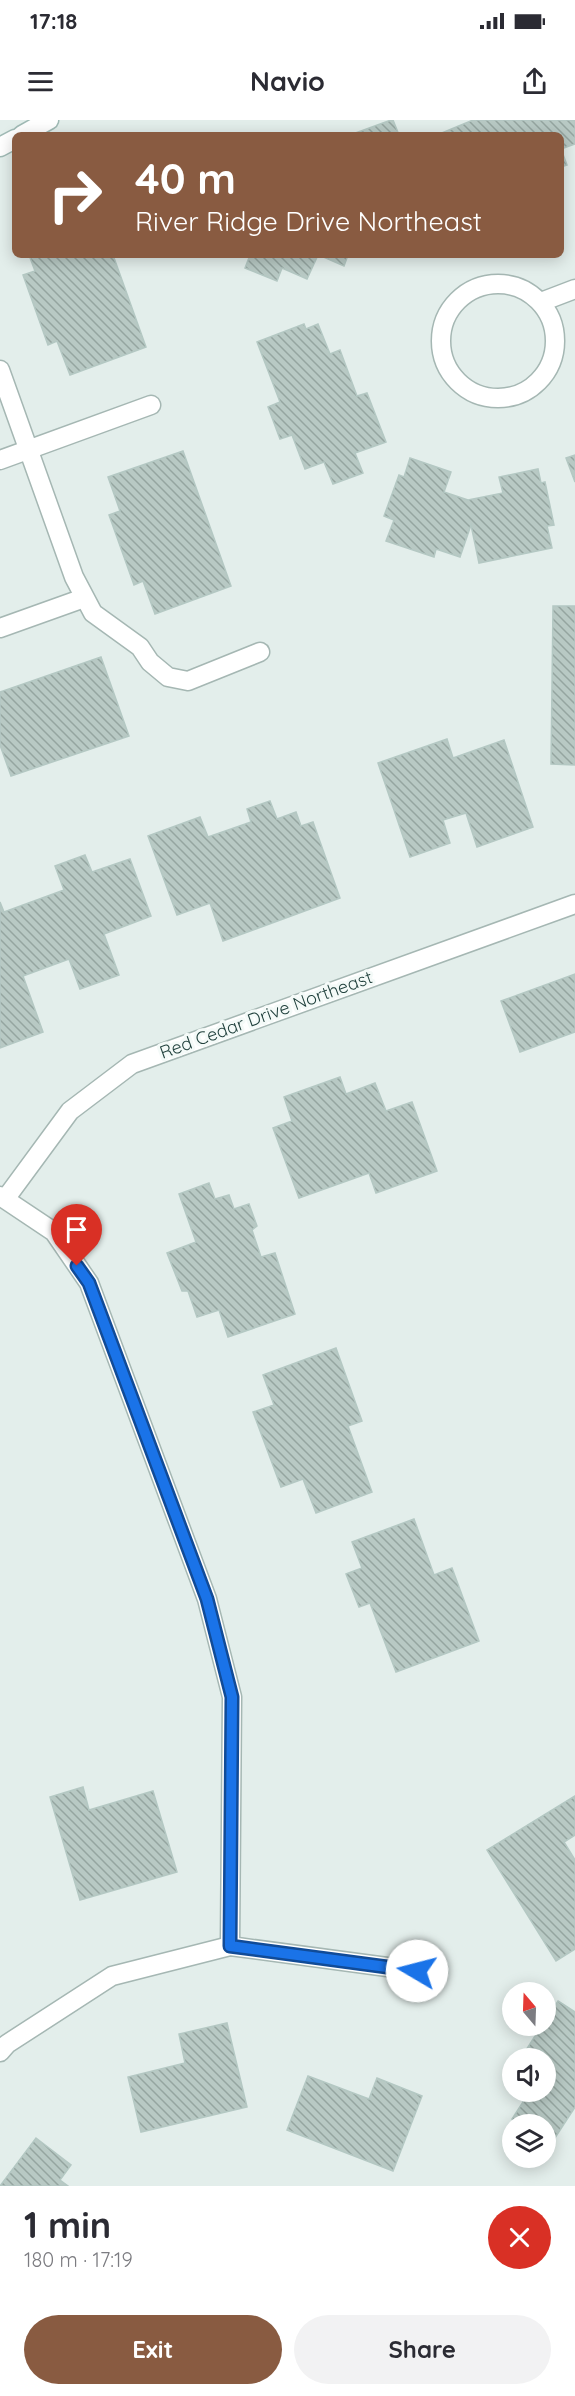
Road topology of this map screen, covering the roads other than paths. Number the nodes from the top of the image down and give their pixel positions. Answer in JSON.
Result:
{"nodes":[{"id":1,"x":49,"y":120,"type":"edge"},
{"id":2,"x":27,"y":132,"type":"edge"},
{"id":3,"x":575,"y":289,"type":"edge"},
{"id":4,"x":541,"y":302,"type":"junction"},
{"id":5,"x":0,"y":370,"type":"edge"},
{"id":6,"x":152,"y":405,"type":"dead end"},
{"id":7,"x":28,"y":450,"type":"junction"},
{"id":8,"x":0,"y":460,"type":"edge"},
{"id":9,"x":84,"y":598,"type":"junction"},
{"id":10,"x":0,"y":628,"type":"edge"},
{"id":11,"x":260,"y":652,"type":"dead end"},
{"id":12,"x":575,"y":904,"type":"edge"},
{"id":13,"x":3,"y":1197,"type":"edge"},
{"id":14,"x":230,"y":1946,"type":"junction"},
{"id":15,"x":417,"y":1971,"type":"dead end"},
{"id":16,"x":0,"y":2052,"type":"edge"}],
"edges":[{"from":1,"to":2,"type":"street"},
{"from":3,"to":4,"type":"street"},
{"from":4,"to":4,"type":"street"},
{"from":5,"to":7,"type":"street"},
{"from":6,"to":7,"type":"street"},
{"from":7,"to":8,"type":"street"},
{"from":7,"to":9,"type":"street"},
{"from":9,"to":10,"type":"street"},
{"from":9,"to":11,"type":"street"},
{"from":12,"to":13,"type":"street","name":"Red Cedar Drive Northeast"},
{"from":13,"to":14,"type":"street"},
{"from":14,"to":15,"type":"street"},
{"from":14,"to":16,"type":"street"}]}
